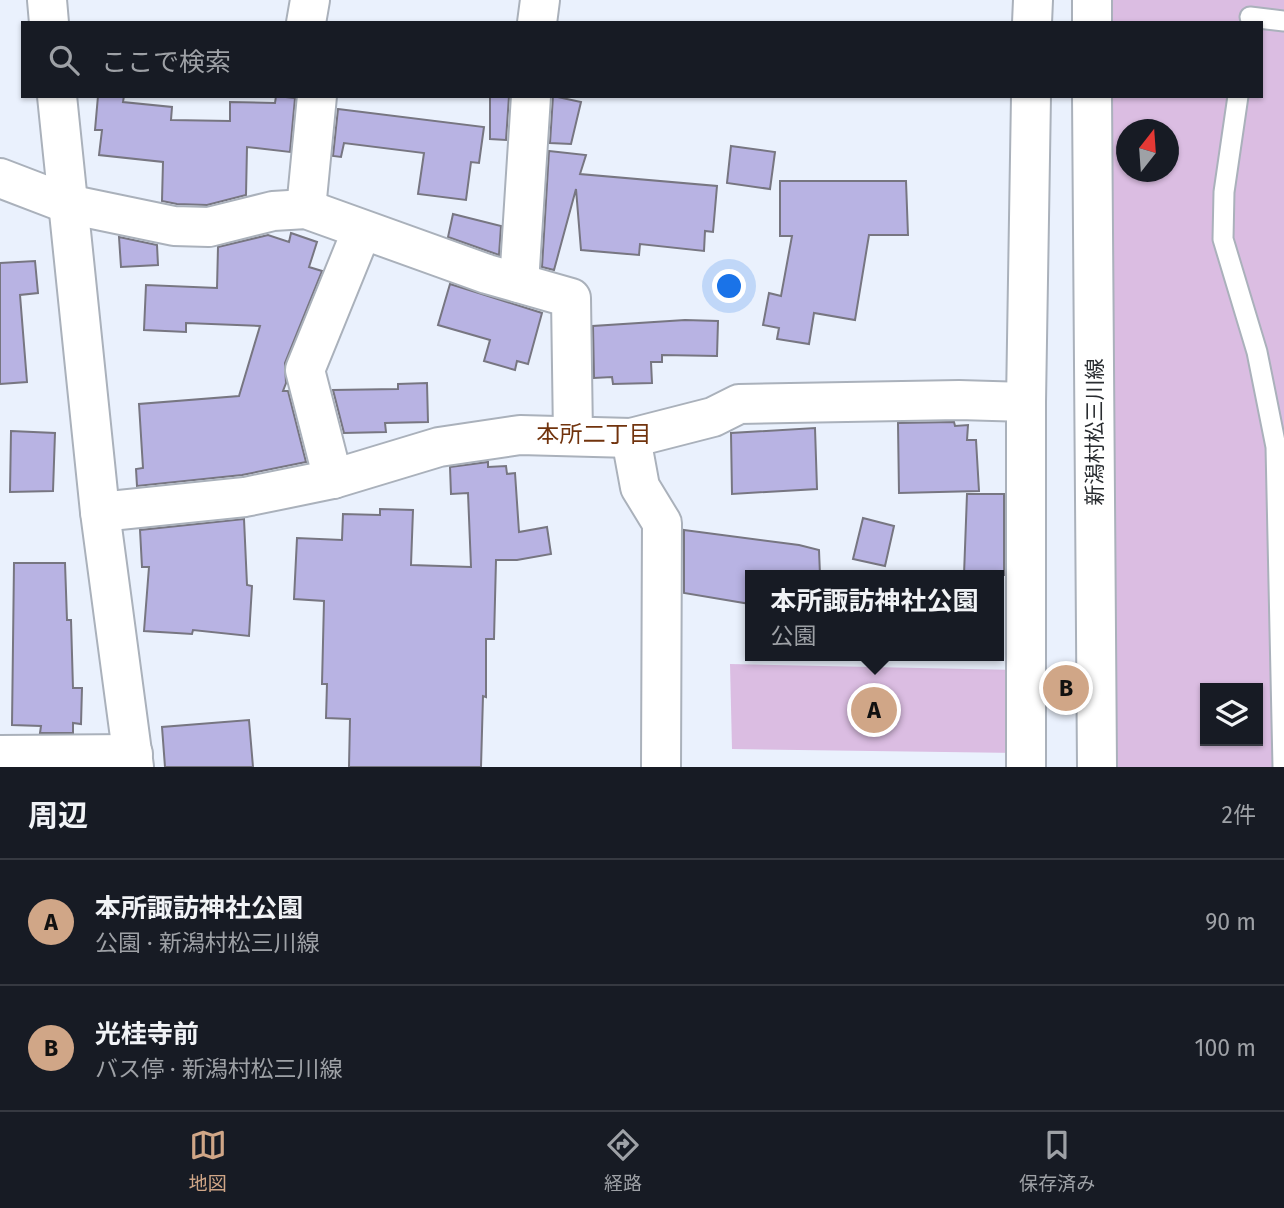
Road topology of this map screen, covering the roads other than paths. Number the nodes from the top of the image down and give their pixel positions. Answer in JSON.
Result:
{"nodes":[{"id":1,"x":47,"y":0,"type":"edge"},
{"id":2,"x":310,"y":0,"type":"edge"},
{"id":3,"x":540,"y":0,"type":"edge"},
{"id":4,"x":1033,"y":0,"type":"edge"},
{"id":5,"x":1251,"y":13,"type":"edge"},
{"id":6,"x":49,"y":21,"type":"edge"},
{"id":7,"x":306,"y":21,"type":"edge"},
{"id":8,"x":537,"y":21,"type":"edge"},
{"id":9,"x":1032,"y":21,"type":"edge"},
{"id":10,"x":1284,"y":21,"type":"edge"},
{"id":11,"x":57,"y":98,"type":"edge"},
{"id":12,"x":317,"y":98,"type":"edge"},
{"id":13,"x":531,"y":98,"type":"edge"},
{"id":14,"x":1031,"y":98,"type":"edge"},
{"id":15,"x":1092,"y":98,"type":"edge"},
{"id":16,"x":1238,"y":98,"type":"edge"},
{"id":17,"x":0,"y":178,"type":"edge"},
{"id":18,"x":68,"y":204,"type":"junction"},
{"id":19,"x":306,"y":209,"type":"junction"},
{"id":20,"x":362,"y":230,"type":"junction"},
{"id":21,"x":519,"y":283,"type":"junction"},
{"id":22,"x":1026,"y":402,"type":"junction"},
{"id":23,"x":573,"y":436,"type":"junction"},
{"id":24,"x":631,"y":438,"type":"junction"},
{"id":25,"x":333,"y":479,"type":"junction"},
{"id":26,"x":100,"y":512,"type":"junction"},
{"id":27,"x":0,"y":755,"type":"edge"},
{"id":28,"x":134,"y":761,"type":"edge"},
{"id":29,"x":661,"y":767,"type":"edge"},
{"id":30,"x":1026,"y":767,"type":"edge"},
{"id":31,"x":1097,"y":767,"type":"edge"},
{"id":32,"x":1283,"y":767,"type":"edge"}],
"edges":[{"from":1,"to":6,"type":"street"},
{"from":2,"to":7,"type":"street"},
{"from":3,"to":8,"type":"street"},
{"from":4,"to":9,"type":"street"},
{"from":5,"to":10,"type":"lane"},
{"from":11,"to":18,"type":"street"},
{"from":12,"to":19,"type":"street"},
{"from":13,"to":21,"type":"street"},
{"from":14,"to":22,"type":"street"},
{"from":15,"to":31,"type":"street","name":"新潟村松三川線"},
{"from":16,"to":32,"type":"lane"},
{"from":17,"to":18,"type":"street"},
{"from":18,"to":19,"type":"street"},
{"from":18,"to":26,"type":"street"},
{"from":19,"to":20,"type":"street"},
{"from":20,"to":21,"type":"street"},
{"from":20,"to":25,"type":"street"},
{"from":21,"to":23,"type":"street"},
{"from":22,"to":24,"type":"street"},
{"from":22,"to":30,"type":"street"},
{"from":23,"to":24,"type":"street"},
{"from":23,"to":25,"type":"street"},
{"from":24,"to":29,"type":"street"},
{"from":25,"to":26,"type":"street"},
{"from":26,"to":28,"type":"street"},
{"from":27,"to":28,"type":"street"}]}
